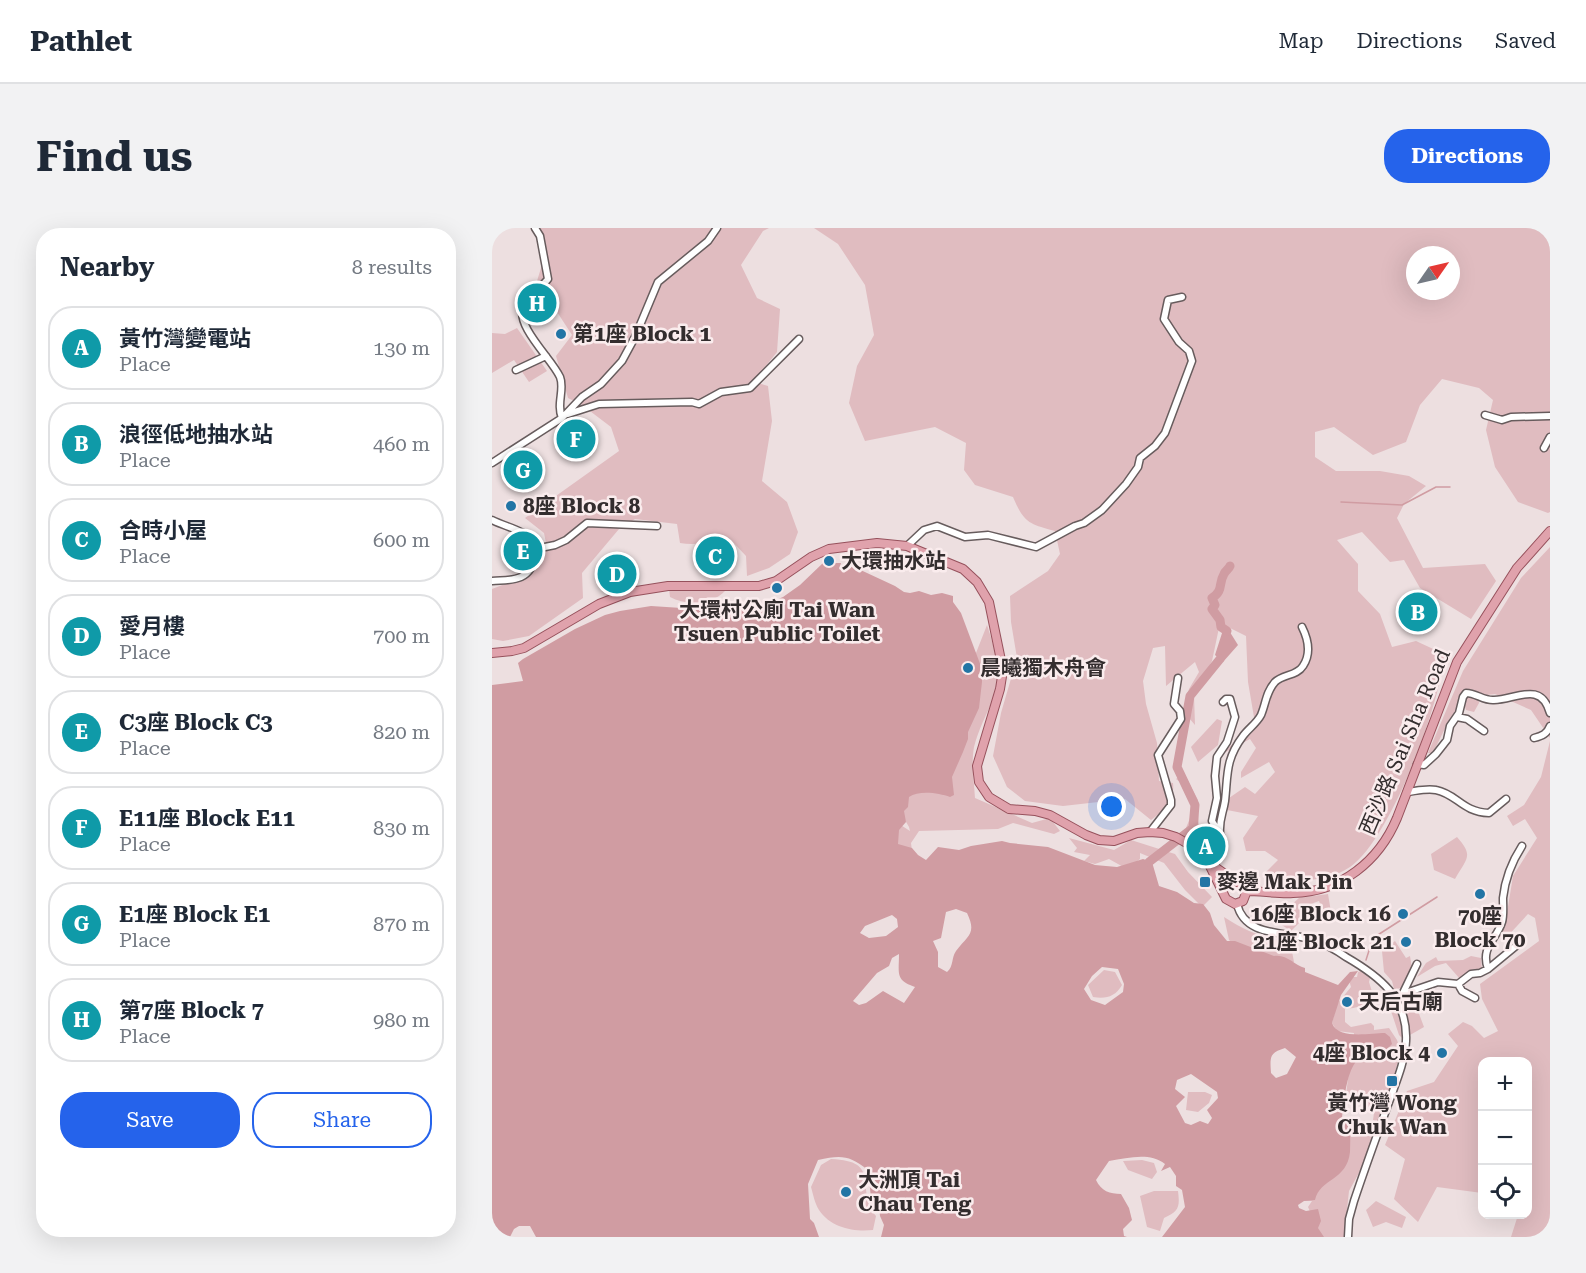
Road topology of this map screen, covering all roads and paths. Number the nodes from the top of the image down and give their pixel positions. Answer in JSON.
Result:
{"nodes":[{"id":1,"x":536,"y":228,"type":"edge"},
{"id":2,"x":717,"y":228,"type":"edge"},
{"id":3,"x":1182,"y":297,"type":"dead end"},
{"id":4,"x":799,"y":339,"type":"dead end"},
{"id":5,"x":546,"y":356,"type":"junction"},
{"id":6,"x":516,"y":370,"type":"dead end"},
{"id":7,"x":568,"y":414,"type":"junction"},
{"id":8,"x":1485,"y":415,"type":"dead end"},
{"id":9,"x":1550,"y":416,"type":"edge"},
{"id":10,"x":561,"y":418,"type":"junction"},
{"id":11,"x":1550,"y":437,"type":"edge"},
{"id":12,"x":1544,"y":448,"type":"dead end"},
{"id":13,"x":492,"y":463,"type":"edge"},
{"id":14,"x":492,"y":520,"type":"edge"},
{"id":15,"x":657,"y":526,"type":"dead end"},
{"id":16,"x":1550,"y":531,"type":"edge"},
{"id":17,"x":907,"y":546,"type":"junction"},
{"id":18,"x":534,"y":549,"type":"junction"},
{"id":19,"x":492,"y":581,"type":"edge"},
{"id":20,"x":1302,"y":627,"type":"dead end"},
{"id":21,"x":492,"y":653,"type":"edge"},
{"id":22,"x":1178,"y":678,"type":"dead end"},
{"id":23,"x":1222,"y":702,"type":"dead end"},
{"id":24,"x":1550,"y":713,"type":"edge"},
{"id":25,"x":1456,"y":717,"type":"junction"},
{"id":26,"x":1550,"y":726,"type":"edge"},
{"id":27,"x":1484,"y":731,"type":"dead end"},
{"id":28,"x":1534,"y":738,"type":"dead end"},
{"id":29,"x":1417,"y":764,"type":"junction"},
{"id":30,"x":1407,"y":792,"type":"junction"},
{"id":31,"x":1506,"y":799,"type":"dead end"},
{"id":32,"x":1150,"y":832,"type":"junction"},
{"id":33,"x":1220,"y":833,"type":"junction"},
{"id":34,"x":1522,"y":846,"type":"dead end"},
{"id":35,"x":1208,"y":862,"type":"junction"},
{"id":36,"x":1235,"y":881,"type":"junction"},
{"id":37,"x":1246,"y":891,"type":"junction"},
{"id":38,"x":1224,"y":895,"type":"junction"},
{"id":39,"x":1237,"y":904,"type":"junction"},
{"id":40,"x":1522,"y":941,"type":"dead end"},
{"id":41,"x":1417,"y":964,"type":"dead end"},
{"id":42,"x":1488,"y":969,"type":"junction"},
{"id":43,"x":1458,"y":984,"type":"junction"},
{"id":44,"x":1402,"y":994,"type":"junction"},
{"id":45,"x":1394,"y":997,"type":"junction"},
{"id":46,"x":1475,"y":998,"type":"dead end"},
{"id":47,"x":1348,"y":1237,"type":"edge"}],
"edges":[{"from":1,"to":5,"type":"street"},
{"from":2,"to":7,"type":"street"},
{"from":3,"to":17,"type":"street"},
{"from":4,"to":7,"type":"street"},
{"from":5,"to":6,"type":"street"},
{"from":5,"to":10,"type":"street"},
{"from":7,"to":10,"type":"street"},
{"from":8,"to":9,"type":"street"},
{"from":10,"to":13,"type":"street"},
{"from":11,"to":12,"type":"street"},
{"from":14,"to":18,"type":"street"},
{"from":15,"to":18,"type":"street"},
{"from":16,"to":29,"type":"main road","name":"西沙路 Sai Sha Road"},
{"from":17,"to":21,"type":"main road"},
{"from":17,"to":32,"type":"main road"},
{"from":18,"to":19,"type":"street"},
{"from":20,"to":33,"type":"street"},
{"from":22,"to":32,"type":"street"},
{"from":23,"to":33,"type":"street"},
{"from":24,"to":25,"type":"street"},
{"from":25,"to":27,"type":"street"},
{"from":25,"to":29,"type":"street"},
{"from":26,"to":28,"type":"street"},
{"from":29,"to":30,"type":"main road","name":"西沙路 Sai Sha Road"},
{"from":30,"to":31,"type":"street"},
{"from":30,"to":37,"type":"main road","name":"西沙路 Sai Sha Road"},
{"from":32,"to":35,"type":"main road"},
{"from":33,"to":35,"type":"street"},
{"from":34,"to":42,"type":"street"},
{"from":35,"to":36,"type":"main road"},
{"from":35,"to":38,"type":"main road"},
{"from":36,"to":37,"type":"main road"},
{"from":36,"to":38,"type":"main road"},
{"from":37,"to":39,"type":"main road"},
{"from":38,"to":39,"type":"main road"},
{"from":39,"to":45,"type":"street"},
{"from":40,"to":42,"type":"street"},
{"from":41,"to":44,"type":"street"},
{"from":42,"to":43,"type":"street"},
{"from":43,"to":44,"type":"street"},
{"from":43,"to":46,"type":"street"},
{"from":44,"to":45,"type":"street"},
{"from":45,"to":47,"type":"street"}]}
